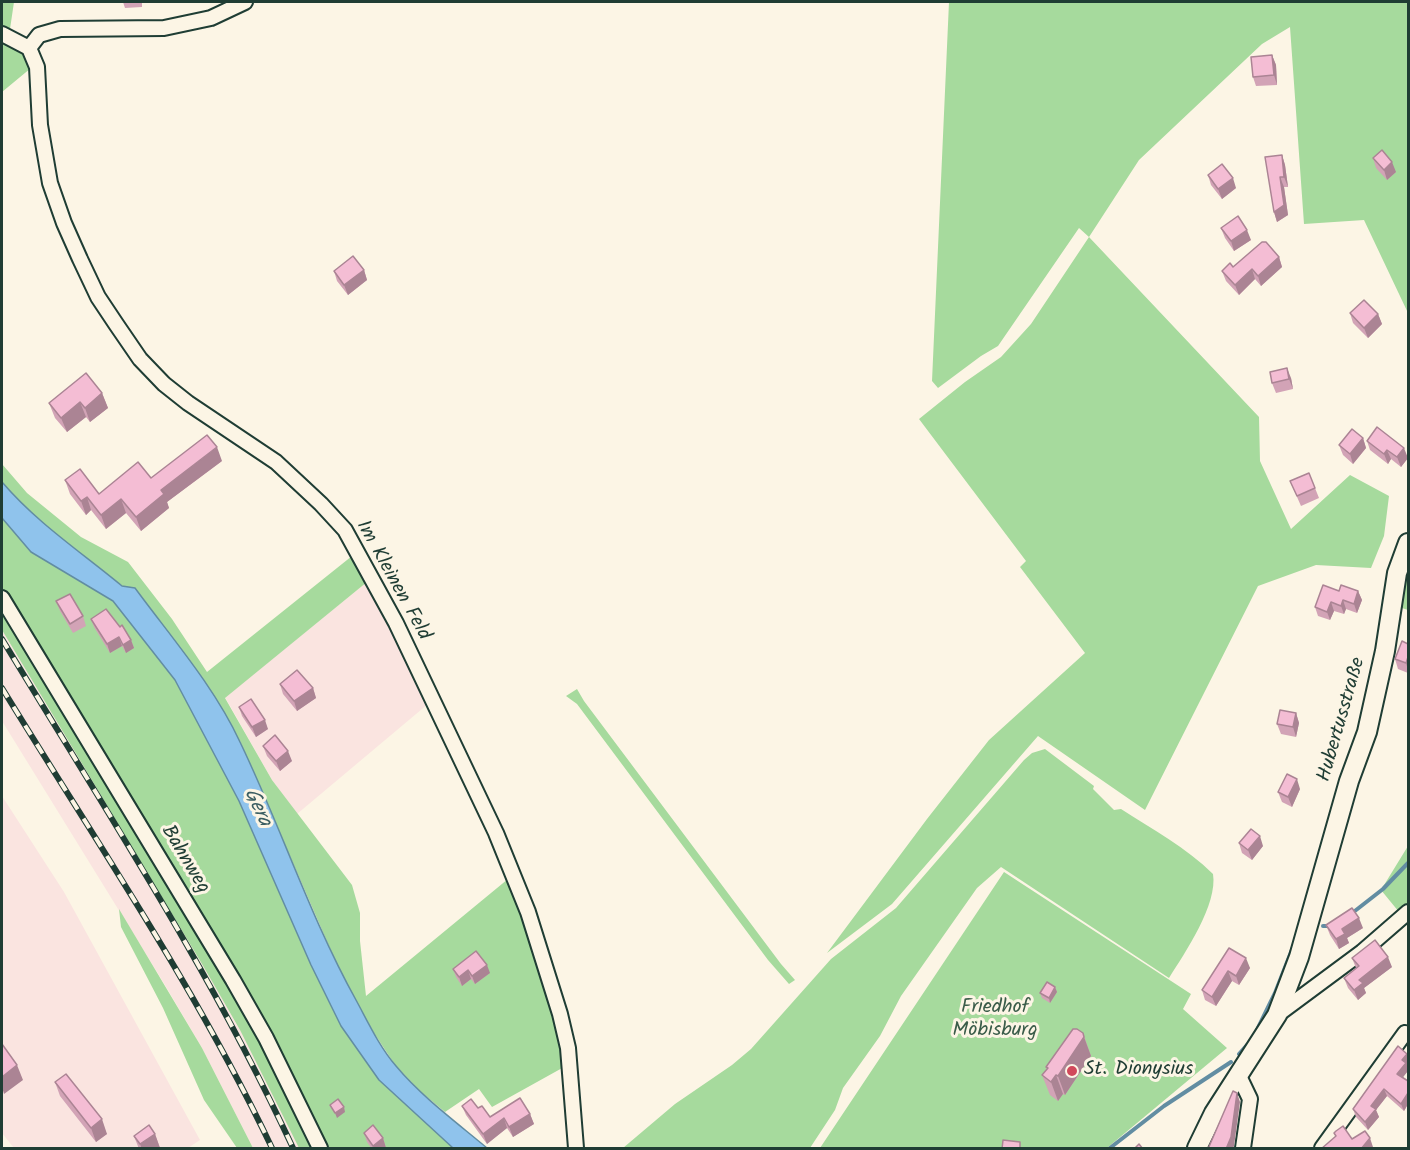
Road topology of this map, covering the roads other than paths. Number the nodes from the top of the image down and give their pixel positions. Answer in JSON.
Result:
{"nodes":[{"id":1,"x":245,"y":2,"type":"edge"},
{"id":2,"x":2,"y":34,"type":"edge"},
{"id":3,"x":29,"y":48,"type":"junction"},
{"id":4,"x":1408,"y":543,"type":"edge"},
{"id":5,"x":2,"y":598,"type":"edge"},
{"id":6,"x":1408,"y":912,"type":"edge"},
{"id":7,"x":1277,"y":1015,"type":"junction"},
{"id":8,"x":1404,"y":1033,"type":"dead end"},
{"id":9,"x":1239,"y":1076,"type":"junction"},
{"id":10,"x":321,"y":1149,"type":"edge"},
{"id":11,"x":576,"y":1149,"type":"edge"},
{"id":12,"x":1197,"y":1149,"type":"edge"},
{"id":13,"x":1243,"y":1149,"type":"edge"},
{"id":14,"x":1322,"y":1149,"type":"edge"}],
"edges":[{"from":1,"to":3,"type":"street"},
{"from":2,"to":3,"type":"street"},
{"from":3,"to":11,"type":"street","name":"Im Kleinen Feld"},
{"from":4,"to":7,"type":"street","name":"Hubertusstraße"},
{"from":5,"to":10,"type":"street","name":"Bahnweg"},
{"from":6,"to":7,"type":"street"},
{"from":7,"to":9,"type":"street","name":"Hubertusstraße"},
{"from":8,"to":14,"type":"street"},
{"from":9,"to":12,"type":"street","name":"Hubertusstraße"},
{"from":9,"to":13,"type":"street"}]}
